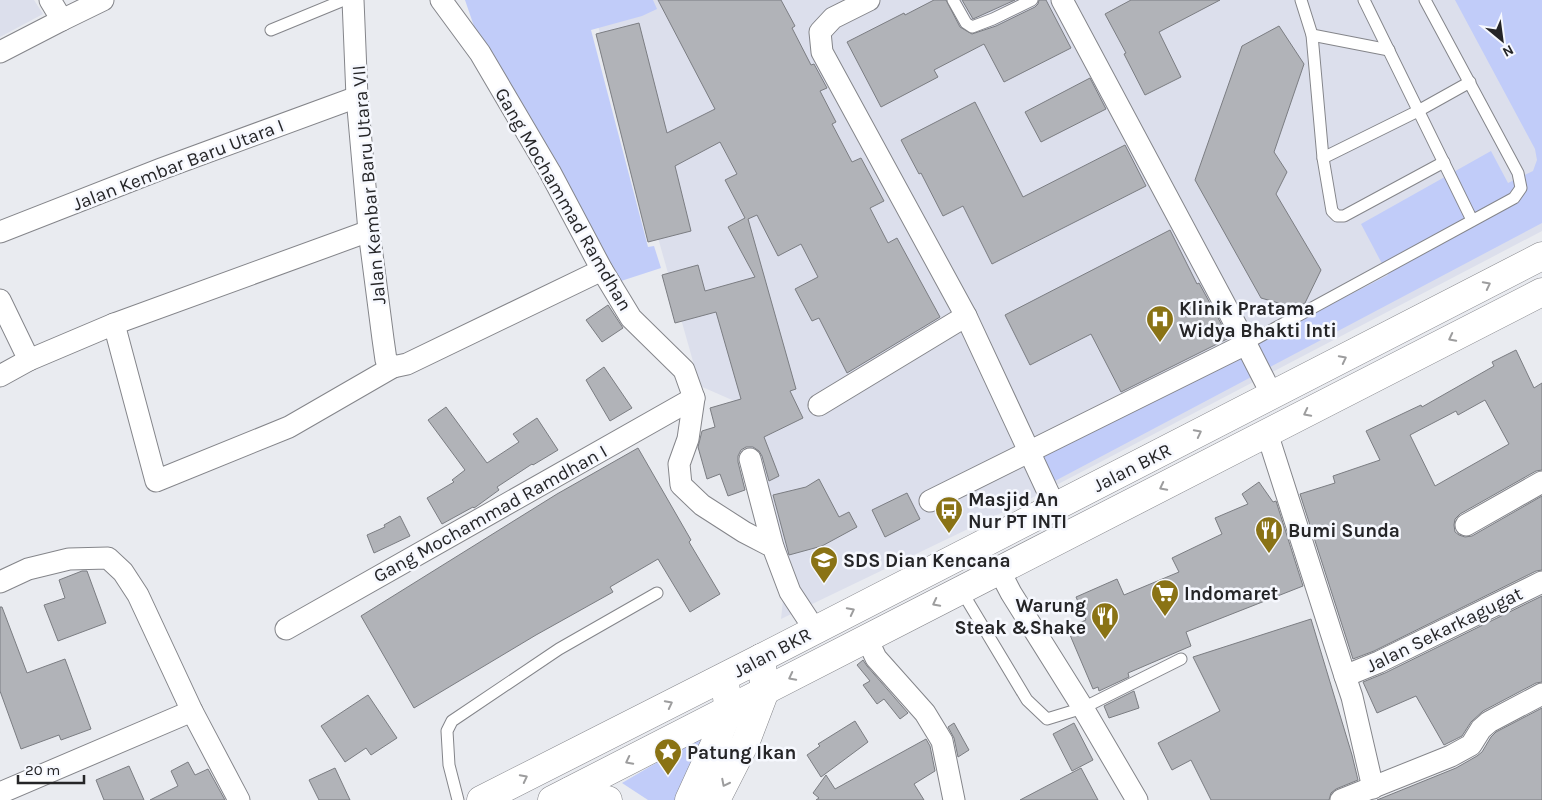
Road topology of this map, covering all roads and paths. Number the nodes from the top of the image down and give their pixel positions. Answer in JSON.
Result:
{"nodes":[{"id":1,"x":50,"y":0,"type":"edge"},
{"id":2,"x":103,"y":0,"type":"edge"},
{"id":3,"x":344,"y":0,"type":"edge"},
{"id":4,"x":353,"y":0,"type":"edge"},
{"id":5,"x":441,"y":0,"type":"edge"},
{"id":6,"x":869,"y":0,"type":"edge"},
{"id":7,"x":953,"y":0,"type":"edge"},
{"id":8,"x":1032,"y":0,"type":"edge"},
{"id":9,"x":1062,"y":0,"type":"edge"},
{"id":10,"x":1301,"y":0,"type":"edge"},
{"id":11,"x":1364,"y":0,"type":"edge"},
{"id":12,"x":1425,"y":0,"type":"edge"},
{"id":13,"x":62,"y":20,"type":"junction"},
{"id":14,"x":271,"y":30,"type":"dead end"},
{"id":15,"x":1312,"y":35,"type":"junction"},
{"id":16,"x":1389,"y":50,"type":"junction"},
{"id":17,"x":0,"y":52,"type":"edge"},
{"id":18,"x":1470,"y":82,"type":"junction"},
{"id":19,"x":357,"y":97,"type":"junction"},
{"id":20,"x":1418,"y":111,"type":"junction"},
{"id":21,"x":1323,"y":158,"type":"junction"},
{"id":22,"x":1444,"y":162,"type":"junction"},
{"id":23,"x":1472,"y":220,"type":"junction"},
{"id":24,"x":369,"y":231,"type":"junction"},
{"id":25,"x":0,"y":232,"type":"edge"},
{"id":26,"x":1542,"y":256,"type":"edge"},
{"id":27,"x":602,"y":270,"type":"junction"},
{"id":28,"x":1542,"y":292,"type":"edge"},
{"id":29,"x":0,"y":300,"type":"edge"},
{"id":30,"x":966,"y":316,"type":"junction"},
{"id":31,"x":114,"y":324,"type":"junction"},
{"id":32,"x":1246,"y":344,"type":"junction"},
{"id":33,"x":29,"y":360,"type":"junction"},
{"id":34,"x":393,"y":367,"type":"junction"},
{"id":35,"x":0,"y":376,"type":"edge"},
{"id":36,"x":1272,"y":395,"type":"junction"},
{"id":37,"x":694,"y":398,"type":"junction"},
{"id":38,"x":819,"y":405,"type":"dead end"},
{"id":39,"x":1267,"y":433,"type":"junction"},
{"id":40,"x":1029,"y":452,"type":"junction"},
{"id":41,"x":750,"y":459,"type":"dead end"},
{"id":42,"x":1542,"y":482,"type":"edge"},
{"id":43,"x":930,"y":500,"type":"dead end"},
{"id":44,"x":1054,"y":507,"type":"junction"},
{"id":45,"x":1466,"y":525,"type":"dead end"},
{"id":46,"x":773,"y":547,"type":"junction"},
{"id":47,"x":999,"y":570,"type":"junction"},
{"id":48,"x":0,"y":582,"type":"edge"},
{"id":49,"x":1542,"y":582,"type":"edge"},
{"id":50,"x":961,"y":590,"type":"junction"},
{"id":51,"x":657,"y":593,"type":"dead end"},
{"id":52,"x":286,"y":629,"type":"dead end"},
{"id":53,"x":815,"y":630,"type":"junction"},
{"id":54,"x":867,"y":639,"type":"junction"},
{"id":55,"x":762,"y":658,"type":"junction"},
{"id":56,"x":1181,"y":659,"type":"dead end"},
{"id":57,"x":1346,"y":676,"type":"junction"},
{"id":58,"x":724,"y":678,"type":"junction"},
{"id":59,"x":766,"y":691,"type":"junction"},
{"id":60,"x":1542,"y":694,"type":"edge"},
{"id":61,"x":1083,"y":708,"type":"junction"},
{"id":62,"x":729,"y":710,"type":"junction"},
{"id":63,"x":192,"y":711,"type":"junction"},
{"id":64,"x":1373,"y":788,"type":"junction"},
{"id":65,"x":0,"y":793,"type":"edge"},
{"id":66,"x":561,"y":795,"type":"edge"},
{"id":67,"x":239,"y":800,"type":"edge"},
{"id":68,"x":458,"y":800,"type":"edge"},
{"id":69,"x":481,"y":800,"type":"edge"},
{"id":70,"x":608,"y":800,"type":"edge"},
{"id":71,"x":689,"y":800,"type":"edge"},
{"id":72,"x":716,"y":800,"type":"edge"},
{"id":73,"x":954,"y":800,"type":"edge"},
{"id":74,"x":1137,"y":800,"type":"edge"},
{"id":75,"x":1341,"y":800,"type":"edge"}],
"edges":[{"from":1,"to":13,"type":"street"},
{"from":2,"to":13,"type":"street"},
{"from":3,"to":14,"type":"lane"},
{"from":4,"to":19,"type":"street","name":"Jalan Kembar Baru Utara VII"},
{"from":5,"to":27,"type":"street","name":"Gang Mochammad Ramdhan"},
{"from":6,"to":30,"type":"street"},
{"from":7,"to":8,"type":"lane"},
{"from":9,"to":32,"type":"street"},
{"from":10,"to":15,"type":"lane"},
{"from":11,"to":16,"type":"lane"},
{"from":12,"to":18,"type":"lane"},
{"from":13,"to":17,"type":"street"},
{"from":15,"to":16,"type":"lane"},
{"from":15,"to":21,"type":"lane"},
{"from":16,"to":20,"type":"lane"},
{"from":18,"to":20,"type":"lane"},
{"from":18,"to":23,"type":"lane"},
{"from":19,"to":24,"type":"street","name":"Jalan Kembar Baru Utara VII"},
{"from":19,"to":25,"type":"street","name":"Jalan Kembar Baru Utara I"},
{"from":20,"to":21,"type":"lane"},
{"from":20,"to":22,"type":"lane"},
{"from":21,"to":22,"type":"lane"},
{"from":22,"to":23,"type":"lane"},
{"from":23,"to":32,"type":"lane"},
{"from":24,"to":31,"type":"street"},
{"from":24,"to":34,"type":"street","name":"Jalan Kembar Baru Utara VII"},
{"from":36,"to":26,"type":"main road","name":"Jalan BKR","one_way":true},
{"from":27,"to":34,"type":"street"},
{"from":27,"to":37,"type":"street","name":"Gang Mochammad Ramdhan"},
{"from":28,"to":39,"type":"main road","name":"Jalan BKR","one_way":true},
{"from":29,"to":33,"type":"street"},
{"from":30,"to":38,"type":"street"},
{"from":30,"to":40,"type":"street"},
{"from":31,"to":33,"type":"street"},
{"from":31,"to":34,"type":"street"},
{"from":32,"to":36,"type":"street"},
{"from":32,"to":40,"type":"street"},
{"from":33,"to":35,"type":"street"},
{"from":44,"to":36,"type":"main road","name":"Jalan BKR","one_way":true},
{"from":37,"to":46,"type":"street","name":"Gang Mochammad Ramdhan"},
{"from":37,"to":52,"type":"street","name":"Gang Mochammad Ramdhan I"},
{"from":39,"to":47,"type":"main road","name":"Jalan BKR","one_way":true},
{"from":39,"to":57,"type":"street"},
{"from":40,"to":43,"type":"street"},
{"from":40,"to":44,"type":"street"},
{"from":41,"to":46,"type":"street"},
{"from":42,"to":45,"type":"street"},
{"from":53,"to":44,"type":"main road","name":"Jalan BKR","one_way":true},
{"from":46,"to":53,"type":"street"},
{"from":47,"to":50,"type":"main road","name":"Jalan BKR"},
{"from":47,"to":61,"type":"street"},
{"from":48,"to":63,"type":"street"},
{"from":49,"to":57,"type":"street","name":"Jalan Sekarkagugat"},
{"from":50,"to":54,"type":"main road","name":"Jalan BKR","one_way":true},
{"from":50,"to":61,"type":"lane"},
{"from":51,"to":68,"type":"lane"},
{"from":53,"to":55,"type":"main road","name":"Jalan BKR"},
{"from":54,"to":59,"type":"main road","name":"Jalan BKR","one_way":true},
{"from":54,"to":73,"type":"street"},
{"from":55,"to":58,"type":"main road","name":"Jalan BKR"},
{"from":55,"to":59,"type":"main road"},
{"from":56,"to":61,"type":"lane"},
{"from":57,"to":64,"type":"street"},
{"from":58,"to":62,"type":"main road"},
{"from":69,"to":58,"type":"main road","name":"Jalan BKR","one_way":true},
{"from":59,"to":62,"type":"main road","name":"Jalan BKR"},
{"from":59,"to":72,"type":"main road","one_way":true},
{"from":60,"to":64,"type":"street"},
{"from":61,"to":74,"type":"street"},
{"from":62,"to":66,"type":"main road","name":"Jalan BKR","one_way":true},
{"from":62,"to":71,"type":"main road"},
{"from":63,"to":65,"type":"street"},
{"from":63,"to":67,"type":"street"},
{"from":64,"to":75,"type":"street"},
{"from":66,"to":70,"type":"main road"}]}
